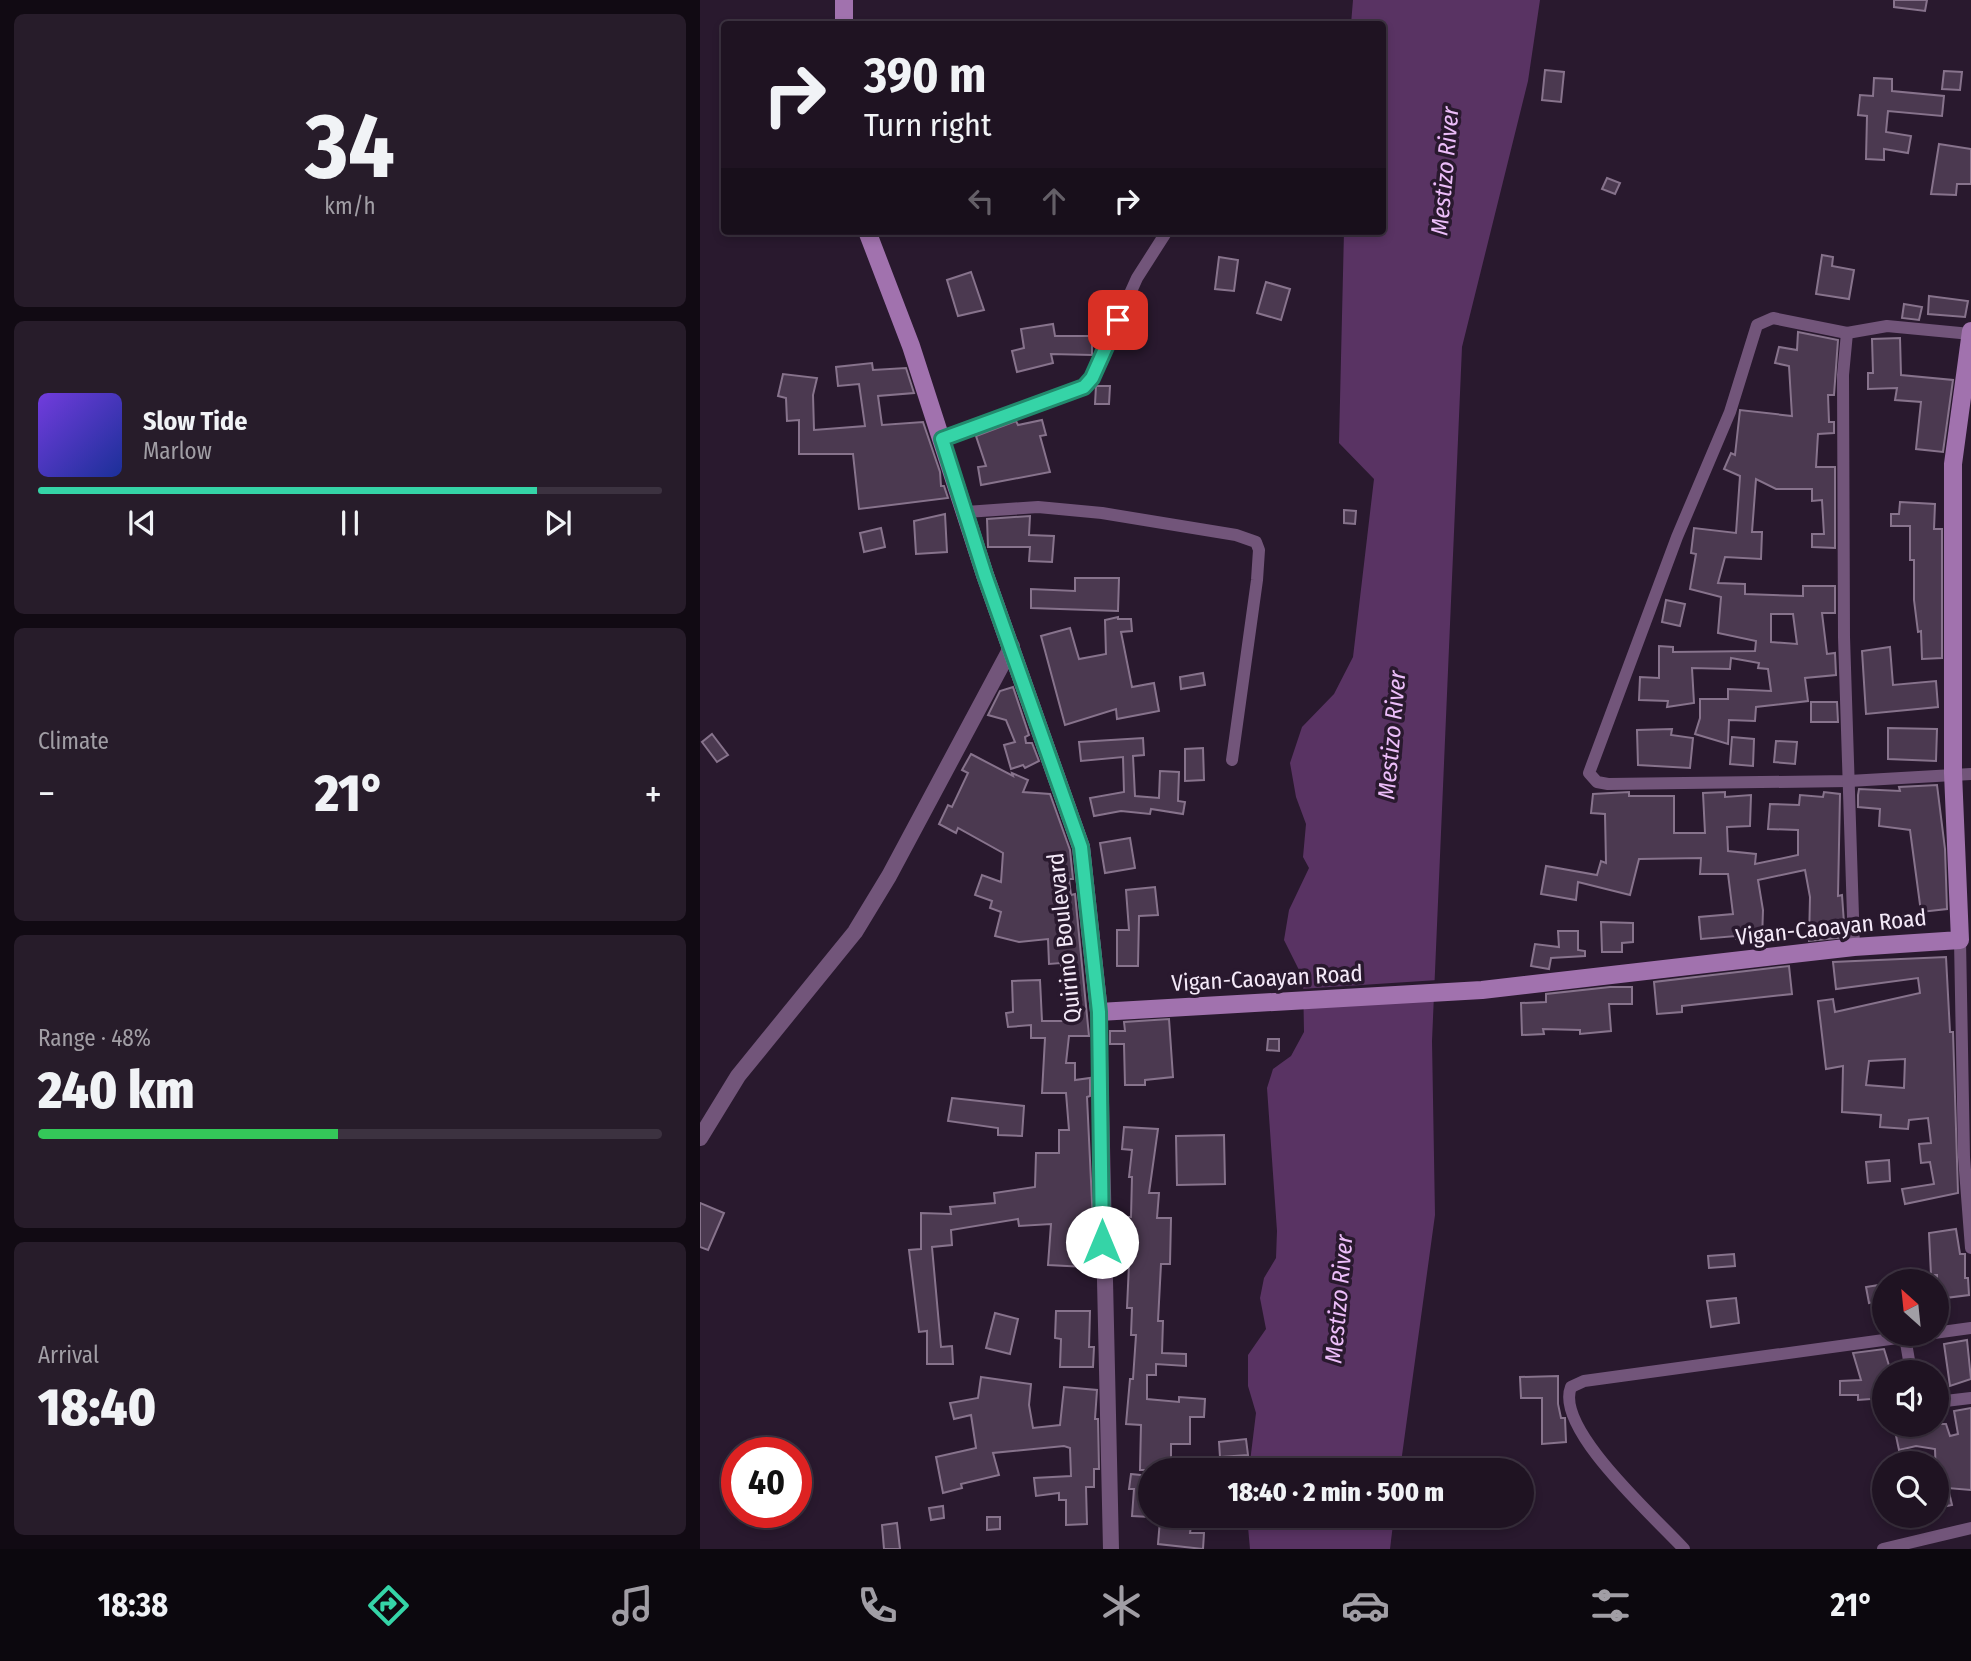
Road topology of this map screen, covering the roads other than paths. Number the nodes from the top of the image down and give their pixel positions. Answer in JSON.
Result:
{"nodes":[{"id":1,"x":845,"y":0,"type":"edge"},
{"id":2,"x":844,"y":21,"type":"edge"},
{"id":3,"x":868,"y":235,"type":"edge"},
{"id":4,"x":1164,"y":235,"type":"edge"},
{"id":5,"x":1847,"y":332,"type":"junction"},
{"id":6,"x":1971,"y":333,"type":"edge"},
{"id":7,"x":942,"y":439,"type":"junction"},
{"id":8,"x":966,"y":512,"type":"junction"},
{"id":9,"x":1012,"y":646,"type":"junction"},
{"id":10,"x":1232,"y":760,"type":"dead end"},
{"id":11,"x":1962,"y":774,"type":"edge"},
{"id":12,"x":1849,"y":781,"type":"junction"},
{"id":13,"x":1960,"y":940,"type":"junction"},
{"id":14,"x":1854,"y":947,"type":"junction"},
{"id":15,"x":1099,"y":1012,"type":"junction"},
{"id":16,"x":1968,"y":1054,"type":"edge"},
{"id":17,"x":700,"y":1138,"type":"edge"},
{"id":18,"x":1967,"y":1157,"type":"edge"},
{"id":19,"x":1971,"y":1248,"type":"edge"},
{"id":20,"x":1971,"y":1328,"type":"edge"},
{"id":21,"x":1950,"y":1331,"type":"edge"},
{"id":22,"x":1872,"y":1341,"type":"edge"},
{"id":23,"x":1971,"y":1398,"type":"edge"},
{"id":24,"x":1949,"y":1401,"type":"edge"},
{"id":25,"x":1971,"y":1528,"type":"edge"},
{"id":26,"x":1111,"y":1549,"type":"edge"},
{"id":27,"x":1684,"y":1549,"type":"edge"},
{"id":28,"x":1883,"y":1549,"type":"edge"}],
"edges":[{"from":1,"to":2,"type":"main road"},
{"from":3,"to":7,"type":"main road","name":"Quirino Boulevard"},
{"from":4,"to":7,"type":"street"},
{"from":5,"to":6,"type":"street"},
{"from":5,"to":12,"type":"street"},
{"from":5,"to":12,"type":"street"},
{"from":6,"to":11,"type":"main road","name":"Vigan-Caoayan Road"},
{"from":7,"to":8,"type":"main road","name":"Quirino Boulevard"},
{"from":8,"to":9,"type":"main road","name":"Quirino Boulevard"},
{"from":8,"to":10,"type":"street"},
{"from":9,"to":15,"type":"main road","name":"Quirino Boulevard"},
{"from":9,"to":17,"type":"street"},
{"from":11,"to":12,"type":"street"},
{"from":11,"to":13,"type":"main road","name":"Vigan-Caoayan Road"},
{"from":12,"to":14,"type":"street"},
{"from":13,"to":14,"type":"main road","name":"Vigan-Caoayan Road"},
{"from":13,"to":16,"type":"street"},
{"from":14,"to":15,"type":"main road","name":"Vigan-Caoayan Road"},
{"from":15,"to":26,"type":"street","name":"Quirino Boulevard"},
{"from":16,"to":18,"type":"street"},
{"from":18,"to":19,"type":"street"},
{"from":20,"to":21,"type":"street"},
{"from":22,"to":27,"type":"street"},
{"from":23,"to":24,"type":"street"},
{"from":25,"to":28,"type":"street"}]}
